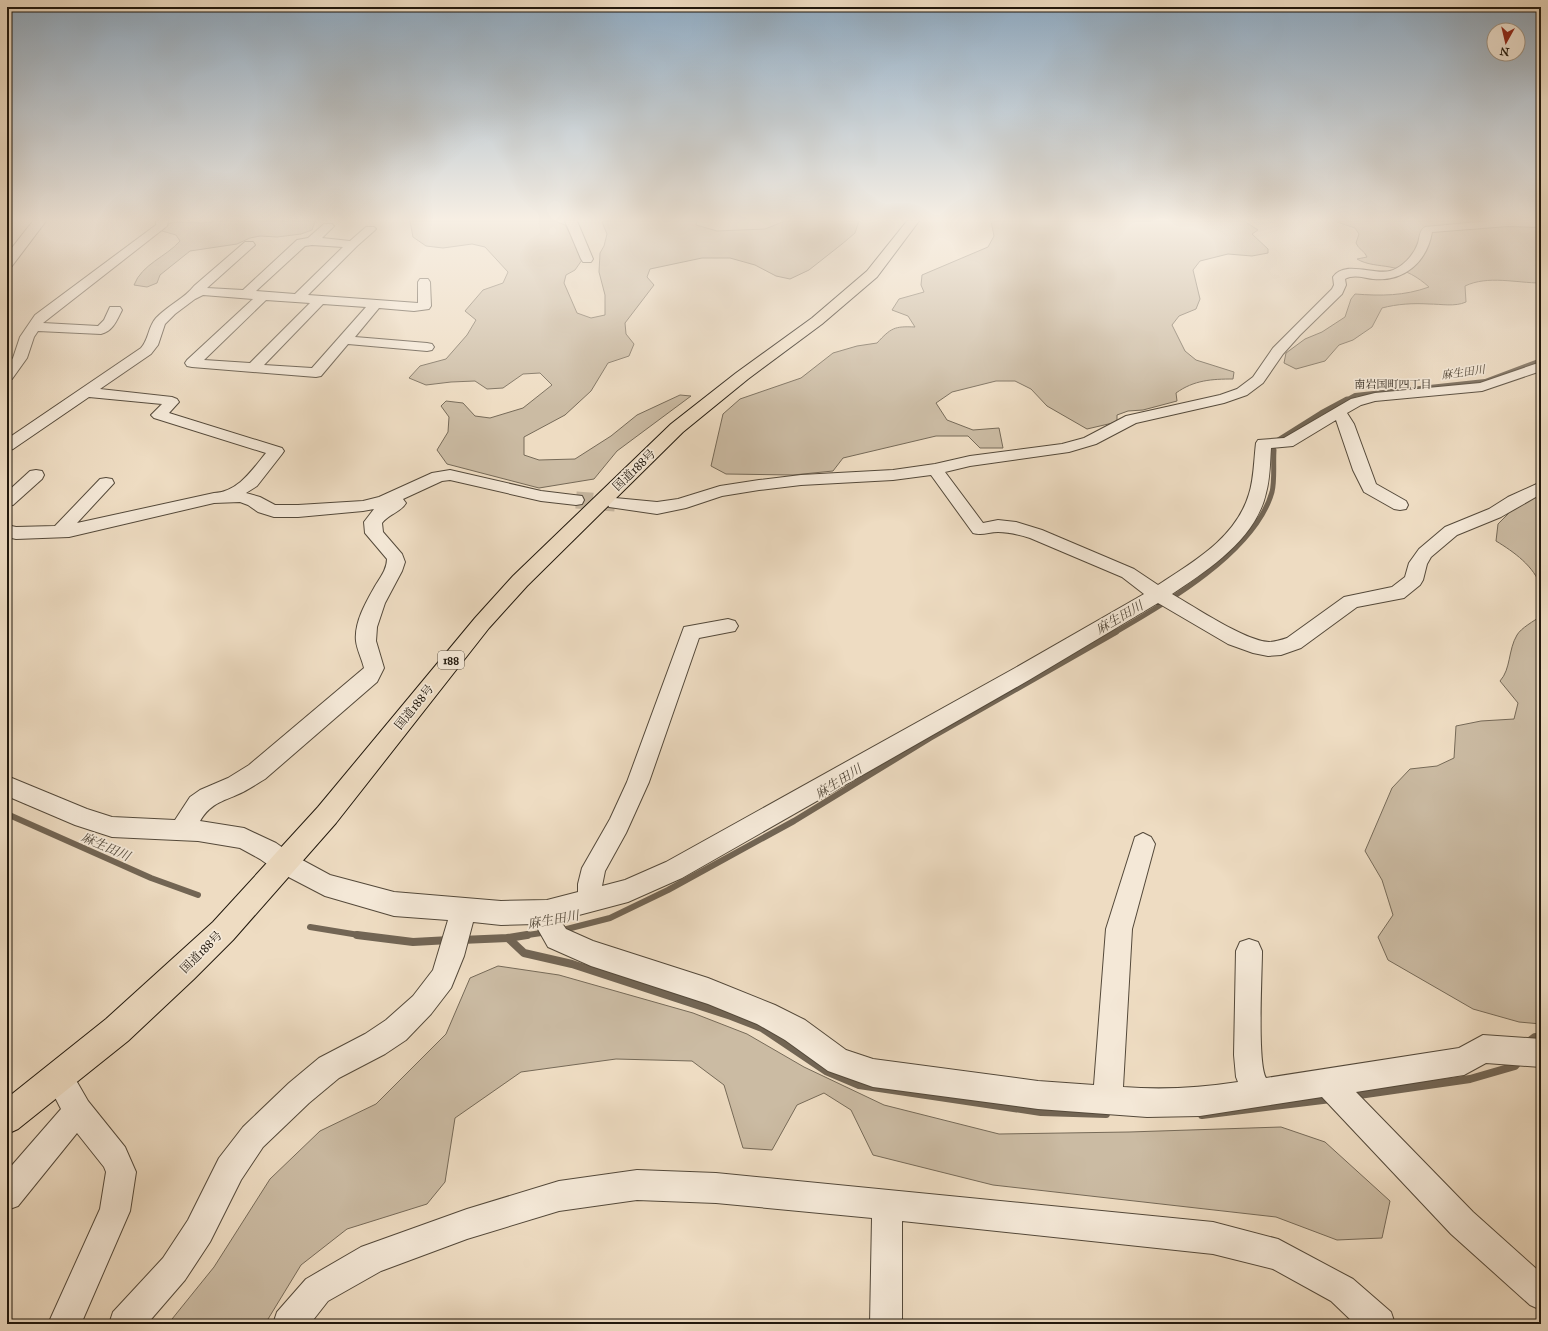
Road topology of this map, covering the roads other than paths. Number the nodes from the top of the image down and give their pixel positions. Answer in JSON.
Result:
{"nodes":[{"id":1,"x":84,"y":283,"type":"edge"},
{"id":2,"x":206,"y":283,"type":"edge"},
{"id":3,"x":258,"y":283,"type":"edge"},
{"id":4,"x":313,"y":283,"type":"edge"},
{"id":5,"x":424,"y":283,"type":"edge"},
{"id":6,"x":862,"y":283,"type":"edge"},
{"id":7,"x":1340,"y":283,"type":"edge"},
{"id":8,"x":199,"y":292,"type":"junction"},
{"id":9,"x":246,"y":294,"type":"junction"},
{"id":10,"x":263,"y":296,"type":"junction"},
{"id":11,"x":298,"y":298,"type":"junction"},
{"id":12,"x":320,"y":300,"type":"junction"},
{"id":13,"x":376,"y":304,"type":"junction"},
{"id":14,"x":115,"y":310,"type":"dead end"},
{"id":15,"x":33,"y":326,"type":"junction"},
{"id":16,"x":344,"y":340,"type":"junction"},
{"id":17,"x":382,"y":344,"type":"junction"},
{"id":18,"x":426,"y":347,"type":"dead end"},
{"id":19,"x":371,"y":358,"type":"dead end"},
{"id":20,"x":1541,"y":366,"type":"edge"},
{"id":21,"x":253,"y":368,"type":"junction"},
{"id":22,"x":7,"y":376,"type":"edge"},
{"id":23,"x":87,"y":392,"type":"junction"},
{"id":24,"x":1337,"y":412,"type":"junction"},
{"id":25,"x":7,"y":446,"type":"edge"},
{"id":26,"x":935,"y":469,"type":"junction"},
{"id":27,"x":36,"y":475,"type":"dead end"},
{"id":28,"x":459,"y":477,"type":"junction"},
{"id":29,"x":106,"y":484,"type":"dead end"},
{"id":30,"x":1541,"y":487,"type":"edge"},
{"id":31,"x":229,"y":497,"type":"junction"},
{"id":32,"x":576,"y":500,"type":"tunnel mouth"},
{"id":33,"x":7,"y":502,"type":"edge"},
{"id":34,"x":615,"y":503,"type":"tunnel mouth"},
{"id":35,"x":1400,"y":505,"type":"dead end"},
{"id":36,"x":7,"y":531,"type":"edge"},
{"id":37,"x":60,"y":531,"type":"junction"},
{"id":38,"x":1158,"y":594,"type":"junction"},
{"id":39,"x":728,"y":626,"type":"dead end"},
{"id":40,"x":7,"y":786,"type":"edge"},
{"id":41,"x":181,"y":831,"type":"junction"},
{"id":42,"x":1143,"y":844,"type":"dead end"},
{"id":43,"x":285,"y":863,"type":"junction"},
{"id":44,"x":590,"y":901,"type":"junction"},
{"id":45,"x":464,"y":909,"type":"junction"},
{"id":46,"x":547,"y":912,"type":"junction"},
{"id":47,"x":1249,"y":951,"type":"dead end"},
{"id":48,"x":1541,"y":1053,"type":"edge"},
{"id":49,"x":58,"y":1078,"type":"junction"},
{"id":50,"x":1328,"y":1083,"type":"junction"},
{"id":51,"x":1259,"y":1094,"type":"junction"},
{"id":52,"x":1110,"y":1100,"type":"junction"},
{"id":53,"x":78,"y":1111,"type":"junction"},
{"id":54,"x":7,"y":1118,"type":"edge"},
{"id":55,"x":7,"y":1195,"type":"edge"},
{"id":56,"x":887,"y":1204,"type":"junction"},
{"id":57,"x":1541,"y":1294,"type":"edge"},
{"id":58,"x":64,"y":1324,"type":"edge"},
{"id":59,"x":125,"y":1324,"type":"edge"},
{"id":60,"x":289,"y":1324,"type":"edge"},
{"id":61,"x":886,"y":1324,"type":"edge"},
{"id":62,"x":1379,"y":1324,"type":"edge"}],
"edges":[{"from":1,"to":15,"type":"street"},
{"from":2,"to":8,"type":"street"},
{"from":3,"to":9,"type":"street"},
{"from":4,"to":11,"type":"street"},
{"from":5,"to":13,"type":"street"},
{"from":6,"to":43,"type":"highway","name":"国道188号","number":"188"},
{"from":7,"to":26,"type":"street"},
{"from":8,"to":9,"type":"street"},
{"from":8,"to":23,"type":"street"},
{"from":9,"to":10,"type":"street"},
{"from":10,"to":11,"type":"street"},
{"from":10,"to":21,"type":"street"},
{"from":11,"to":12,"type":"street"},
{"from":12,"to":13,"type":"street"},
{"from":12,"to":21,"type":"street"},
{"from":13,"to":16,"type":"street"},
{"from":14,"to":15,"type":"street"},
{"from":15,"to":22,"type":"street"},
{"from":16,"to":17,"type":"street"},
{"from":16,"to":21,"type":"street"},
{"from":17,"to":18,"type":"street"},
{"from":17,"to":19,"type":"street"},
{"from":20,"to":24,"type":"street"},
{"from":23,"to":25,"type":"street"},
{"from":23,"to":31,"type":"street"},
{"from":24,"to":35,"type":"street"},
{"from":24,"to":38,"type":"street"},
{"from":26,"to":34,"type":"street"},
{"from":26,"to":38,"type":"street"},
{"from":27,"to":33,"type":"street"},
{"from":28,"to":31,"type":"street"},
{"from":28,"to":32,"type":"street"},
{"from":28,"to":41,"type":"street"},
{"from":29,"to":37,"type":"street"},
{"from":30,"to":38,"type":"street"},
{"from":31,"to":37,"type":"street"},
{"from":36,"to":37,"type":"street"},
{"from":38,"to":44,"type":"street"},
{"from":39,"to":44,"type":"street"},
{"from":40,"to":41,"type":"street"},
{"from":41,"to":43,"type":"street"},
{"from":42,"to":52,"type":"street"},
{"from":43,"to":45,"type":"street"},
{"from":43,"to":49,"type":"highway","name":"国道188号","number":"188"},
{"from":44,"to":46,"type":"street"},
{"from":45,"to":46,"type":"street"},
{"from":45,"to":59,"type":"street"},
{"from":46,"to":52,"type":"street"},
{"from":47,"to":51,"type":"street"},
{"from":48,"to":50,"type":"street"},
{"from":49,"to":53,"type":"street"},
{"from":49,"to":54,"type":"highway","name":"国道188号","number":"188"},
{"from":50,"to":51,"type":"street"},
{"from":50,"to":57,"type":"street"},
{"from":51,"to":52,"type":"street"},
{"from":53,"to":55,"type":"street"},
{"from":53,"to":58,"type":"street"},
{"from":56,"to":60,"type":"street"},
{"from":56,"to":61,"type":"street"},
{"from":56,"to":62,"type":"street"}]}
